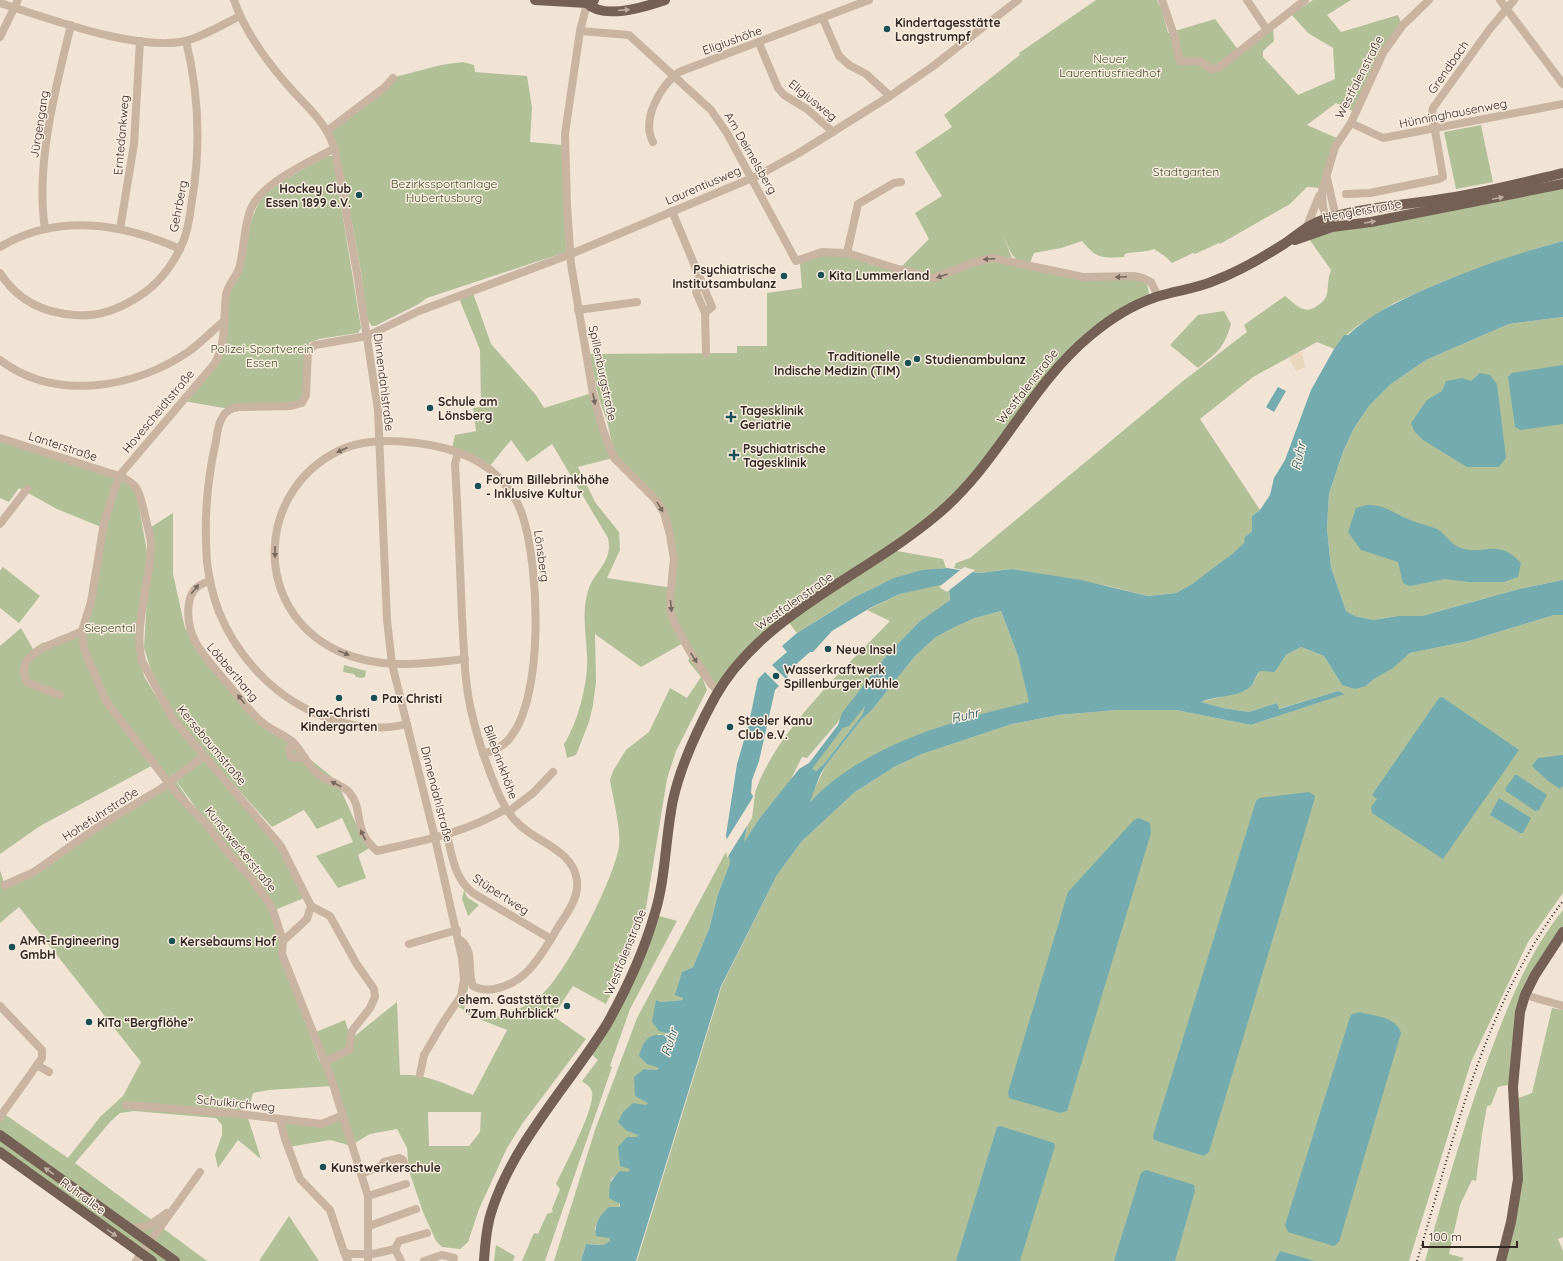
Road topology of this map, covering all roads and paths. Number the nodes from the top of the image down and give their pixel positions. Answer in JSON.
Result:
{"nodes":[{"id":1,"x":18,"y":0,"type":"edge"},
{"id":2,"x":234,"y":0,"type":"edge"},
{"id":3,"x":535,"y":0,"type":"edge"},
{"id":4,"x":665,"y":0,"type":"edge"},
{"id":5,"x":869,"y":0,"type":"edge"},
{"id":6,"x":1018,"y":0,"type":"edge"},
{"id":7,"x":1162,"y":0,"type":"edge"},
{"id":8,"x":1247,"y":0,"type":"edge"},
{"id":9,"x":1305,"y":0,"type":"edge"},
{"id":10,"x":1429,"y":0,"type":"edge"},
{"id":11,"x":1500,"y":0,"type":"edge"},
{"id":12,"x":1514,"y":0,"type":"edge"},
{"id":13,"x":590,"y":1,"type":"edge"},
{"id":14,"x":0,"y":4,"type":"edge"},
{"id":15,"x":14,"y":8,"type":"junction"},
{"id":16,"x":1506,"y":9,"type":"junction"},
{"id":17,"x":240,"y":16,"type":"junction"},
{"id":18,"x":823,"y":19,"type":"junction"},
{"id":19,"x":71,"y":25,"type":"junction"},
{"id":20,"x":1267,"y":30,"type":"junction"},
{"id":21,"x":580,"y":32,"type":"junction"},
{"id":22,"x":0,"y":37,"type":"edge"},
{"id":23,"x":140,"y":41,"type":"junction"},
{"id":24,"x":186,"y":41,"type":"junction"},
{"id":25,"x":759,"y":43,"type":"junction"},
{"id":26,"x":675,"y":75,"type":"junction"},
{"id":27,"x":393,"y":78,"type":"dead end"},
{"id":28,"x":1563,"y":84,"type":"edge"},
{"id":29,"x":890,"y":96,"type":"junction"},
{"id":30,"x":1563,"y":104,"type":"edge"},
{"id":31,"x":1351,"y":123,"type":"junction"},
{"id":32,"x":1434,"y":128,"type":"junction"},
{"id":33,"x":327,"y":131,"type":"junction"},
{"id":34,"x":833,"y":132,"type":"junction"},
{"id":35,"x":653,"y":142,"type":"dead end"},
{"id":36,"x":335,"y":148,"type":"junction"},
{"id":37,"x":1563,"y":174,"type":"edge"},
{"id":38,"x":1326,"y":175,"type":"junction"},
{"id":39,"x":752,"y":178,"type":"junction"},
{"id":40,"x":1439,"y":179,"type":"joint"},
{"id":41,"x":901,"y":182,"type":"dead end"},
{"id":42,"x":1563,"y":184,"type":"edge"},
{"id":43,"x":1322,"y":192,"type":"junction"},
{"id":44,"x":1346,"y":194,"type":"dead end"},
{"id":45,"x":672,"y":211,"type":"junction"},
{"id":46,"x":1334,"y":217,"type":"junction"},
{"id":47,"x":1307,"y":226,"type":"junction"},
{"id":48,"x":45,"y":229,"type":"junction"},
{"id":49,"x":120,"y":230,"type":"junction"},
{"id":50,"x":1286,"y":243,"type":"junction"},
{"id":51,"x":0,"y":247,"type":"edge"},
{"id":52,"x":180,"y":249,"type":"junction"},
{"id":53,"x":847,"y":253,"type":"junction"},
{"id":54,"x":571,"y":254,"type":"junction"},
{"id":55,"x":0,"y":273,"type":"edge"},
{"id":56,"x":1156,"y":292,"type":"junction"},
{"id":57,"x":637,"y":302,"type":"dead end"},
{"id":58,"x":578,"y":310,"type":"junction"},
{"id":59,"x":225,"y":320,"type":"junction"},
{"id":60,"x":367,"y":336,"type":"junction"},
{"id":61,"x":706,"y":353,"type":"dead end"},
{"id":62,"x":0,"y":360,"type":"edge"},
{"id":63,"x":0,"y":438,"type":"edge"},
{"id":64,"x":380,"y":441,"type":"junction"},
{"id":65,"x":458,"y":452,"type":"junction"},
{"id":66,"x":119,"y":476,"type":"junction"},
{"id":67,"x":27,"y":489,"type":"dead end"},
{"id":68,"x":0,"y":524,"type":"edge"},
{"id":69,"x":210,"y":581,"type":"junction"},
{"id":70,"x":82,"y":631,"type":"junction"},
{"id":71,"x":464,"y":659,"type":"junction"},
{"id":72,"x":392,"y":664,"type":"junction"},
{"id":73,"x":718,"y":692,"type":"junction"},
{"id":74,"x":60,"y":695,"type":"dead end"},
{"id":75,"x":407,"y":724,"type":"junction"},
{"id":76,"x":483,"y":754,"type":"junction"},
{"id":77,"x":204,"y":756,"type":"junction"},
{"id":78,"x":553,"y":772,"type":"dead end"},
{"id":79,"x":169,"y":783,"type":"junction"},
{"id":80,"x":507,"y":811,"type":"junction"},
{"id":81,"x":447,"y":835,"type":"junction"},
{"id":82,"x":435,"y":838,"type":"junction"},
{"id":83,"x":5,"y":885,"type":"dead end"},
{"id":84,"x":311,"y":906,"type":"junction"},
{"id":85,"x":1563,"y":932,"type":"edge"},
{"id":86,"x":458,"y":935,"type":"junction"},
{"id":87,"x":551,"y":939,"type":"junction"},
{"id":88,"x":283,"y":941,"type":"junction"},
{"id":89,"x":409,"y":944,"type":"dead end"},
{"id":90,"x":1525,"y":995,"type":"junction"},
{"id":91,"x":0,"y":1006,"type":"edge"},
{"id":92,"x":1563,"y":1006,"type":"edge"},
{"id":93,"x":324,"y":1062,"type":"junction"},
{"id":94,"x":37,"y":1064,"type":"junction"},
{"id":95,"x":49,"y":1072,"type":"dead end"},
{"id":96,"x":420,"y":1074,"type":"dead end"},
{"id":97,"x":126,"y":1105,"type":"dead end"},
{"id":98,"x":343,"y":1115,"type":"junction"},
{"id":99,"x":0,"y":1117,"type":"edge"},
{"id":100,"x":280,"y":1120,"type":"junction"},
{"id":101,"x":0,"y":1136,"type":"edge"},
{"id":102,"x":0,"y":1152,"type":"edge"},
{"id":103,"x":405,"y":1166,"type":"dead end"},
{"id":104,"x":200,"y":1172,"type":"dead end"},
{"id":105,"x":361,"y":1174,"type":"junction"},
{"id":106,"x":406,"y":1184,"type":"dead end"},
{"id":107,"x":368,"y":1196,"type":"junction"},
{"id":108,"x":416,"y":1209,"type":"dead end"},
{"id":109,"x":171,"y":1211,"type":"junction"},
{"id":110,"x":369,"y":1226,"type":"junction"},
{"id":111,"x":130,"y":1229,"type":"junction"},
{"id":112,"x":427,"y":1233,"type":"dead end"},
{"id":113,"x":150,"y":1243,"type":"junction"},
{"id":114,"x":395,"y":1249,"type":"junction"},
{"id":115,"x":344,"y":1252,"type":"junction"},
{"id":116,"x":139,"y":1257,"type":"edge"},
{"id":117,"x":368,"y":1257,"type":"edge"},
{"id":118,"x":454,"y":1258,"type":"dead end"},
{"id":119,"x":152,"y":1261,"type":"edge"},
{"id":120,"x":175,"y":1261,"type":"edge"},
{"id":121,"x":348,"y":1261,"type":"edge"},
{"id":122,"x":401,"y":1261,"type":"edge"},
{"id":123,"x":424,"y":1261,"type":"edge"},
{"id":124,"x":484,"y":1261,"type":"edge"},
{"id":125,"x":1500,"y":1261,"type":"edge"}],
"edges":[{"from":1,"to":15,"type":"street"},
{"from":2,"to":17,"type":"street","name":"Dinnendahlstraße"},
{"from":3,"to":13,"type":"main road"},
{"from":13,"to":4,"type":"main road","one_way":true},
{"from":5,"to":18,"type":"street","name":"Eligiushöhe"},
{"from":6,"to":29,"type":"street","name":"Laurentiusweg"},
{"from":7,"to":20,"type":"street"},
{"from":8,"to":20,"type":"street"},
{"from":9,"to":20,"type":"street"},
{"from":10,"to":31,"type":"street","name":"Westfalenstraße"},
{"from":11,"to":16,"type":"street"},
{"from":12,"to":16,"type":"street","name":"Grendbach"},
{"from":13,"to":21,"type":"street","name":"Spillenburgstraße"},
{"from":14,"to":15,"type":"street"},
{"from":15,"to":19,"type":"street"},
{"from":15,"to":22,"type":"street"},
{"from":16,"to":28,"type":"street"},
{"from":16,"to":32,"type":"street","name":"Grendbach"},
{"from":17,"to":24,"type":"street"},
{"from":17,"to":33,"type":"street","name":"Dinnendahlstraße"},
{"from":18,"to":25,"type":"street","name":"Eligiushöhe"},
{"from":18,"to":29,"type":"street"},
{"from":19,"to":23,"type":"street"},
{"from":19,"to":48,"type":"street","name":"Jürgengang"},
{"from":21,"to":26,"type":"street","name":"Am Deimelsberg"},
{"from":21,"to":54,"type":"street","name":"Spillenburgstraße"},
{"from":23,"to":24,"type":"street"},
{"from":23,"to":49,"type":"street","name":"Erntedankweg"},
{"from":24,"to":52,"type":"street","name":"Gehrberg"},
{"from":25,"to":26,"type":"street","name":"Eligiushöhe"},
{"from":25,"to":34,"type":"street","name":"Eligiusweg"},
{"from":26,"to":35,"type":"street","name":"Eligiushöhe"},
{"from":26,"to":39,"type":"street","name":"Am Deimelsberg"},
{"from":27,"to":33,"type":"street"},
{"from":29,"to":34,"type":"street","name":"Laurentiusweg"},
{"from":30,"to":32,"type":"street","name":"Hünninghausenweg"},
{"from":31,"to":32,"type":"street","name":"Hünninghausenweg"},
{"from":31,"to":38,"type":"street","name":"Westfalenstraße"},
{"from":32,"to":40,"type":"street","name":"Grendbach"},
{"from":33,"to":36,"type":"street","name":"Dinnendahlstraße"},
{"from":34,"to":39,"type":"street","name":"Laurentiusweg"},
{"from":36,"to":59,"type":"street","name":"Hovescheidtstraße"},
{"from":36,"to":60,"type":"street","name":"Dinnendahlstraße"},
{"from":37,"to":46,"type":"main road","name":"Henglerstraße"},
{"from":38,"to":43,"type":"street","name":"Westfalenstraße"},
{"from":38,"to":46,"type":"street"},
{"from":39,"to":45,"type":"street","name":"Laurentiusweg"},
{"from":39,"to":53,"type":"street","name":"Am Deimelsberg"},
{"from":40,"to":44,"type":"street","name":"Henglerstraße"},
{"from":41,"to":53,"type":"street"},
{"from":46,"to":42,"type":"main road","name":"Henglerstraße","one_way":true},
{"from":43,"to":46,"type":"street","name":"Westfalenstraße"},
{"from":43,"to":47,"type":"street","name":"Westfalenstraße"},
{"from":45,"to":54,"type":"street","name":"Laurentiusweg"},
{"from":45,"to":61,"type":"street"},
{"from":46,"to":47,"type":"main road","name":"Henglerstraße"},
{"from":46,"to":50,"type":"main road","name":"Henglerstraße"},
{"from":47,"to":50,"type":"main road","name":"Henglerstraße"},
{"from":48,"to":49,"type":"street"},
{"from":48,"to":51,"type":"street"},
{"from":49,"to":52,"type":"street"},
{"from":50,"to":56,"type":"main road","name":"Westfalenstraße"},
{"from":52,"to":55,"type":"street","name":"Gehrberg"},
{"from":56,"to":53,"type":"street","name":"Am Deimelsberg","one_way":true},
{"from":54,"to":58,"type":"street","name":"Spillenburgstraße"},
{"from":54,"to":60,"type":"street","name":"Laurentiusweg"},
{"from":56,"to":73,"type":"main road","name":"Westfalenstraße"},
{"from":57,"to":58,"type":"street","name":"Spillenburgstraße"},
{"from":58,"to":73,"type":"street","name":"Spillenburgstraße","one_way":true},
{"from":59,"to":62,"type":"street"},
{"from":59,"to":66,"type":"street","name":"Hovescheidtstraße"},
{"from":60,"to":64,"type":"street","name":"Dinnendahlstraße"},
{"from":60,"to":69,"type":"street","name":"Laurentiusweg"},
{"from":63,"to":66,"type":"street","name":"Lanterstraße"},
{"from":64,"to":65,"type":"street","name":"Lönsberg"},
{"from":64,"to":72,"type":"street","name":"Dinnendahlstraße"},
{"from":64,"to":72,"type":"street","name":"Lönsberg","one_way":true},
{"from":65,"to":71,"type":"street","name":"Billebrinkhöhe"},
{"from":65,"to":76,"type":"street","name":"Lönsberg"},
{"from":66,"to":70,"type":"street","name":"Kunstwerkerstraße"},
{"from":66,"to":77,"type":"street","name":"Kersebaumstraße"},
{"from":67,"to":68,"type":"street"},
{"from":69,"to":75,"type":"street"},
{"from":82,"to":69,"type":"street","name":"Löbberthang","one_way":true},
{"from":70,"to":74,"type":"street"},
{"from":70,"to":79,"type":"street","name":"Kunstwerkerstraße"},
{"from":71,"to":72,"type":"street"},
{"from":71,"to":76,"type":"street","name":"Billebrinkhöhe"},
{"from":72,"to":75,"type":"street","name":"Dinnendahlstraße"},
{"from":73,"to":124,"type":"main road","name":"Westfalenstraße"},
{"from":75,"to":82,"type":"street","name":"Dinnendahlstraße"},
{"from":76,"to":80,"type":"street","name":"Billebrinkhöhe"},
{"from":77,"to":79,"type":"street","name":"Hohefuhrstraße"},
{"from":77,"to":84,"type":"street","name":"Kersebaumstraße"},
{"from":78,"to":80,"type":"street","name":"Löbberthang"},
{"from":79,"to":83,"type":"street","name":"Hohefuhrstraße"},
{"from":79,"to":88,"type":"street","name":"Kunstwerkerstraße"},
{"from":80,"to":81,"type":"street","name":"Löbberthang"},
{"from":80,"to":87,"type":"street","name":"Billebrinkhöhe"},
{"from":81,"to":82,"type":"street","name":"Löbberthang"},
{"from":81,"to":87,"type":"street","name":"Stüpertweg"},
{"from":82,"to":86,"type":"street","name":"Dinnendahlstraße"},
{"from":84,"to":88,"type":"street"},
{"from":84,"to":93,"type":"street"},
{"from":85,"to":90,"type":"main road"},
{"from":86,"to":87,"type":"street","name":"Billebrinkhöhe"},
{"from":86,"to":89,"type":"street"},
{"from":86,"to":96,"type":"street","name":"Dinnendahlstraße"},
{"from":88,"to":93,"type":"street","name":"Kunstwerkerstraße"},
{"from":90,"to":92,"type":"street"},
{"from":90,"to":125,"type":"main road"},
{"from":91,"to":94,"type":"street"},
{"from":93,"to":98,"type":"street","name":"Kunstwerkerstraße"},
{"from":94,"to":95,"type":"street"},
{"from":94,"to":99,"type":"street"},
{"from":97,"to":100,"type":"street","name":"Schulkirchweg"},
{"from":98,"to":100,"type":"street","name":"Schulkirchweg"},
{"from":98,"to":105,"type":"street","name":"Kunstwerkerstraße"},
{"from":100,"to":115,"type":"street"},
{"from":111,"to":101,"type":"main road","name":"Ruhrallee","one_way":true},
{"from":102,"to":116,"type":"main road","name":"Ruhrallee","one_way":true},
{"from":103,"to":105,"type":"street"},
{"from":104,"to":109,"type":"street"},
{"from":105,"to":107,"type":"street","name":"Kunstwerkerstraße"},
{"from":106,"to":107,"type":"street"},
{"from":107,"to":110,"type":"street","name":"Kunstwerkerstraße"},
{"from":108,"to":110,"type":"street"},
{"from":109,"to":111,"type":"street"},
{"from":109,"to":113,"type":"street"},
{"from":110,"to":117,"type":"street","name":"Kunstwerkerstraße"},
{"from":111,"to":113,"type":"main road","name":"Ruhrallee"},
{"from":112,"to":114,"type":"street"},
{"from":113,"to":116,"type":"street"},
{"from":113,"to":120,"type":"main road","name":"Ruhrallee"},
{"from":114,"to":117,"type":"street"},
{"from":114,"to":122,"type":"street"},
{"from":115,"to":117,"type":"street"},
{"from":115,"to":121,"type":"street"},
{"from":116,"to":119,"type":"main road","name":"Ruhrallee"},
{"from":118,"to":123,"type":"street"}]}
